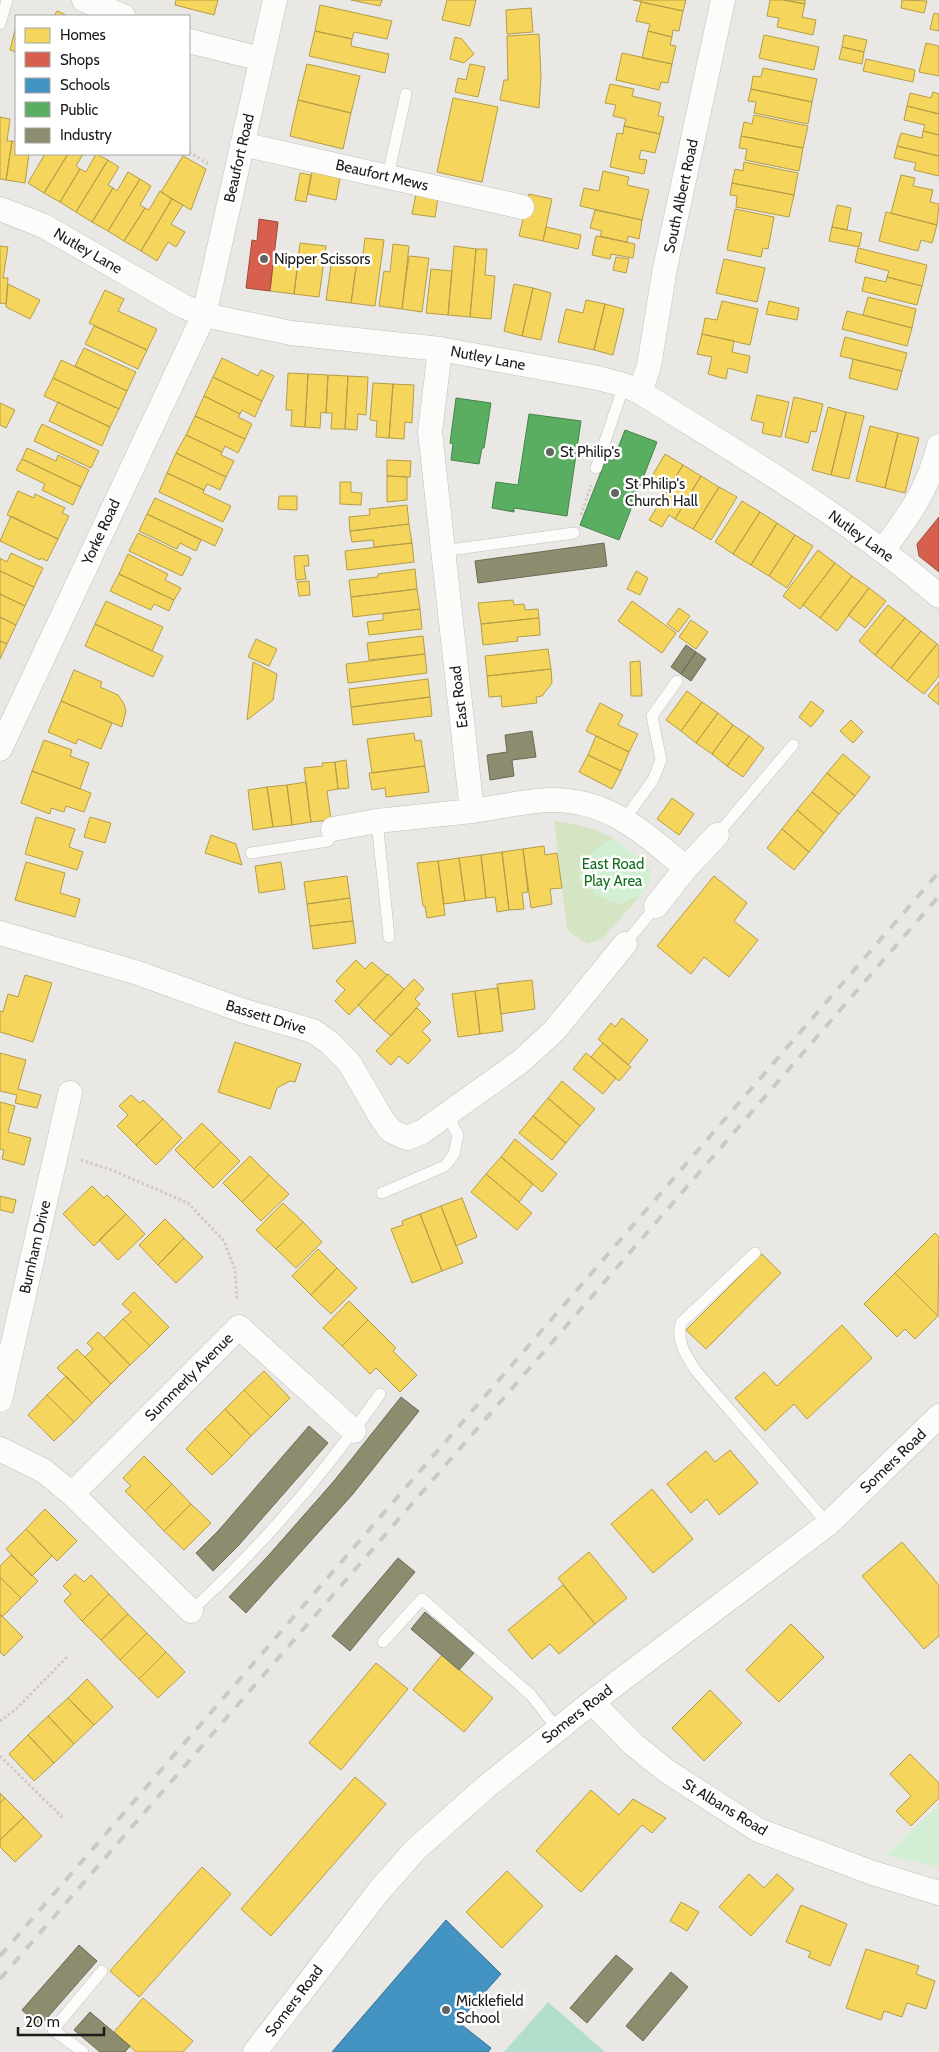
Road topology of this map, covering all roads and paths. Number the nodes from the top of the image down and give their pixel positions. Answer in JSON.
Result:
{"nodes":[{"id":1,"x":6,"y":0,"type":"edge"},
{"id":2,"x":84,"y":0,"type":"edge"},
{"id":3,"x":275,"y":0,"type":"edge"},
{"id":4,"x":724,"y":0,"type":"edge"},
{"id":5,"x":121,"y":15,"type":"edge"},
{"id":6,"x":0,"y":24,"type":"edge"},
{"id":7,"x":190,"y":41,"type":"edge"},
{"id":8,"x":261,"y":59,"type":"junction"},
{"id":9,"x":406,"y":94,"type":"dead end"},
{"id":10,"x":242,"y":144,"type":"junction"},
{"id":11,"x":388,"y":176,"type":"junction"},
{"id":12,"x":522,"y":207,"type":"dead end"},
{"id":13,"x":0,"y":208,"type":"edge"},
{"id":14,"x":195,"y":311,"type":"junction"},
{"id":15,"x":440,"y":349,"type":"junction"},
{"id":16,"x":632,"y":388,"type":"junction"},
{"id":17,"x":939,"y":446,"type":"edge"},
{"id":18,"x":596,"y":468,"type":"joint"},
{"id":19,"x":574,"y":533,"type":"joint"},
{"id":20,"x":883,"y":550,"type":"junction"},
{"id":21,"x":442,"y":551,"type":"junction"},
{"id":22,"x":939,"y":596,"type":"edge"},
{"id":23,"x":676,"y":681,"type":"dead end"},
{"id":24,"x":1,"y":745,"type":"edge"},
{"id":25,"x":793,"y":745,"type":"dead end"},
{"id":26,"x":472,"y":811,"type":"junction"},
{"id":27,"x":624,"y":820,"type":"junction"},
{"id":28,"x":377,"y":822,"type":"junction"},
{"id":29,"x":333,"y":829,"type":"joint"},
{"id":30,"x":717,"y":835,"type":"joint"},
{"id":31,"x":251,"y":853,"type":"dead end"},
{"id":32,"x":686,"y":868,"type":"junction"},
{"id":33,"x":656,"y":906,"type":"joint"},
{"id":34,"x":0,"y":933,"type":"edge"},
{"id":35,"x":389,"y":937,"type":"dead end"},
{"id":36,"x":625,"y":944,"type":"joint"},
{"id":37,"x":70,"y":1093,"type":"dead end"},
{"id":38,"x":447,"y":1115,"type":"junction"},
{"id":39,"x":57,"y":1152,"type":"junction"},
{"id":40,"x":382,"y":1193,"type":"dead end"},
{"id":41,"x":754,"y":1253,"type":"dead end"},
{"id":42,"x":239,"y":1327,"type":"junction"},
{"id":43,"x":380,"y":1394,"type":"dead end"},
{"id":44,"x":0,"y":1400,"type":"edge"},
{"id":45,"x":939,"y":1416,"type":"edge"},
{"id":46,"x":354,"y":1431,"type":"junction"},
{"id":47,"x":0,"y":1449,"type":"edge"},
{"id":48,"x":72,"y":1494,"type":"junction"},
{"id":49,"x":828,"y":1524,"type":"junction"},
{"id":50,"x":191,"y":1611,"type":"joint"},
{"id":51,"x":383,"y":1642,"type":"dead end"},
{"id":52,"x":67,"y":1657,"type":"dead end"},
{"id":53,"x":592,"y":1702,"type":"junction"},
{"id":54,"x":0,"y":1720,"type":"edge"},
{"id":55,"x":558,"y":1730,"type":"junction"},
{"id":56,"x":0,"y":1756,"type":"edge"},
{"id":57,"x":64,"y":1818,"type":"dead end"},
{"id":58,"x":939,"y":1892,"type":"edge"},
{"id":59,"x":102,"y":1971,"type":"dead end"},
{"id":60,"x":83,"y":2052,"type":"edge"},
{"id":61,"x":255,"y":2052,"type":"edge"}],
"edges":[{"from":1,"to":6,"type":"lane"},
{"from":2,"to":5,"type":"street"},
{"from":3,"to":8,"type":"street","name":"Beaufort Road"},
{"from":4,"to":16,"type":"street","name":"South Albert Road"},
{"from":7,"to":8,"type":"street"},
{"from":8,"to":10,"type":"street","name":"Beaufort Road"},
{"from":9,"to":11,"type":"lane"},
{"from":10,"to":11,"type":"street","name":"Beaufort Mews"},
{"from":10,"to":14,"type":"street","name":"Beaufort Road"},
{"from":11,"to":12,"type":"street","name":"Beaufort Mews"},
{"from":13,"to":14,"type":"street","name":"Nutley Lane"},
{"from":14,"to":15,"type":"street","name":"Nutley Lane"},
{"from":14,"to":24,"type":"street","name":"Yorke Road"},
{"from":15,"to":16,"type":"street","name":"Nutley Lane"},
{"from":15,"to":21,"type":"street","name":"East Road"},
{"from":16,"to":18,"type":"lane"},
{"from":16,"to":20,"type":"street","name":"Nutley Lane"},
{"from":17,"to":20,"type":"street"},
{"from":18,"to":19,"type":"path"},
{"from":19,"to":21,"type":"lane"},
{"from":20,"to":22,"type":"street","name":"Nutley Lane"},
{"from":21,"to":26,"type":"street","name":"East Road"},
{"from":23,"to":27,"type":"lane"},
{"from":25,"to":30,"type":"lane"},
{"from":26,"to":27,"type":"street"},
{"from":26,"to":28,"type":"street"},
{"from":27,"to":32,"type":"street"},
{"from":28,"to":29,"type":"street"},
{"from":28,"to":35,"type":"lane"},
{"from":29,"to":31,"type":"lane"},
{"from":30,"to":32,"type":"street"},
{"from":32,"to":33,"type":"street"},
{"from":33,"to":36,"type":"lane"},
{"from":34,"to":38,"type":"street","name":"Bassett Drive"},
{"from":36,"to":38,"type":"street","name":"Bassett Drive"},
{"from":37,"to":39,"type":"street","name":"Burnham Drive"},
{"from":38,"to":40,"type":"lane"},
{"from":39,"to":42,"type":"path"},
{"from":39,"to":44,"type":"street","name":"Burnham Drive"},
{"from":41,"to":49,"type":"lane"},
{"from":42,"to":46,"type":"street","name":"Summerly Avenue"},
{"from":42,"to":48,"type":"street","name":"Summerly Avenue"},
{"from":43,"to":46,"type":"lane"},
{"from":45,"to":49,"type":"street","name":"Somers Road"},
{"from":46,"to":50,"type":"lane"},
{"from":47,"to":48,"type":"street"},
{"from":48,"to":50,"type":"street"},
{"from":49,"to":53,"type":"street","name":"Somers Road"},
{"from":51,"to":55,"type":"lane"},
{"from":52,"to":54,"type":"path"},
{"from":53,"to":55,"type":"street","name":"Somers Road"},
{"from":53,"to":58,"type":"street","name":"St Albans Road"},
{"from":55,"to":61,"type":"street","name":"Somers Road"},
{"from":56,"to":57,"type":"path"},
{"from":59,"to":60,"type":"lane"}]}
